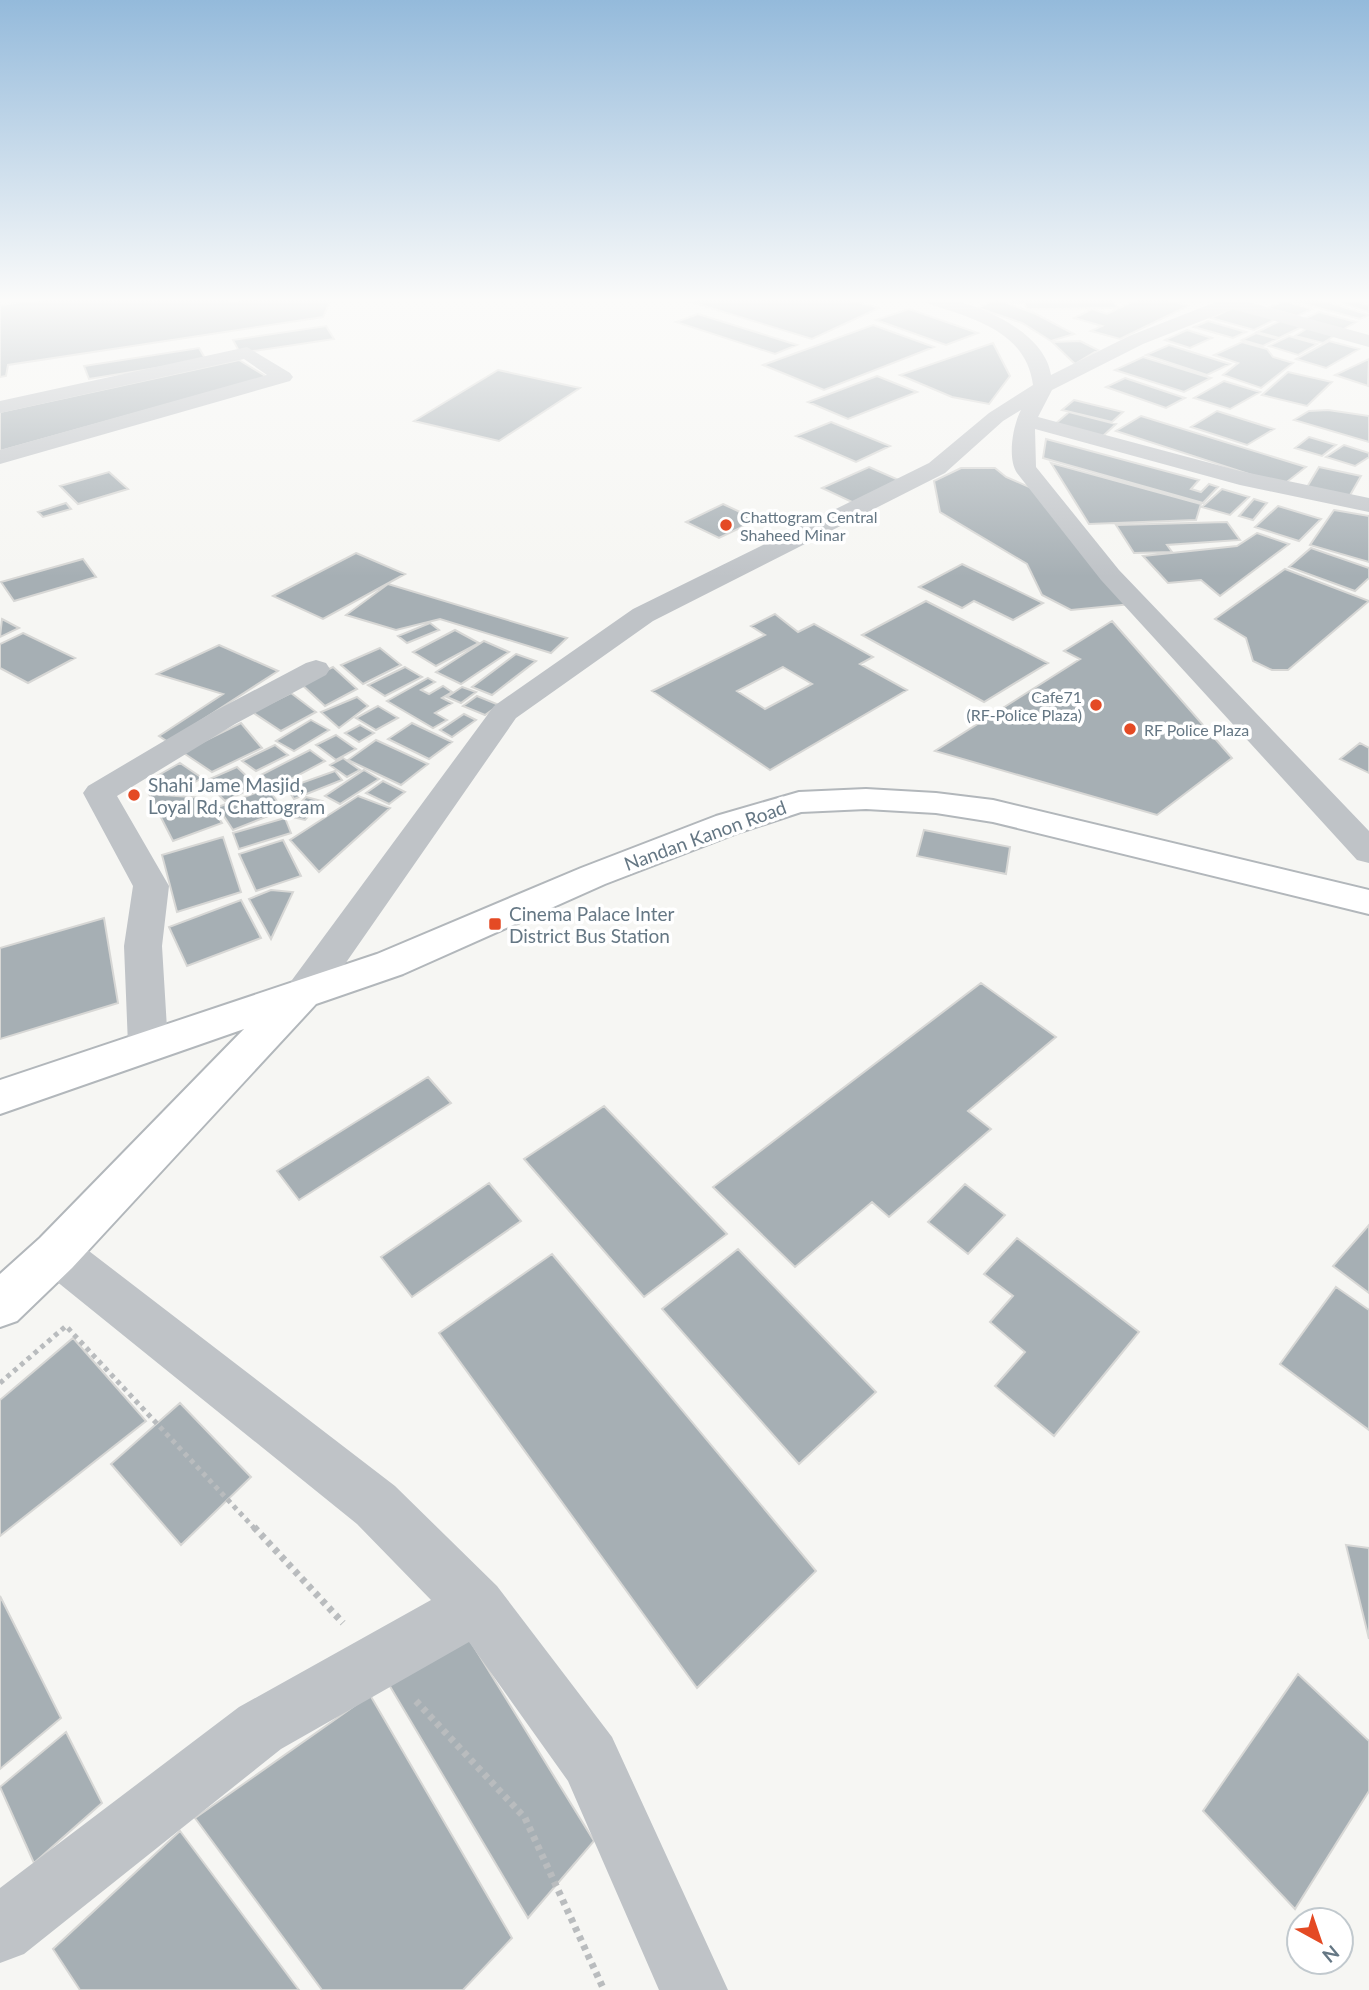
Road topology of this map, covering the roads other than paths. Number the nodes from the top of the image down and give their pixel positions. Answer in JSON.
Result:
{"nodes":[{"id":1,"x":74,"y":391,"type":"edge"},
{"id":2,"x":235,"y":391,"type":"edge"},
{"id":3,"x":1037,"y":391,"type":"edge"},
{"id":4,"x":1041,"y":391,"type":"edge"},
{"id":5,"x":0,"y":407,"type":"edge"},
{"id":6,"x":1026,"y":420,"type":"junction"},
{"id":7,"x":0,"y":457,"type":"edge"},
{"id":8,"x":1369,"y":505,"type":"edge"},
{"id":9,"x":316,"y":669,"type":"dead end"},
{"id":10,"x":1369,"y":852,"type":"edge"},
{"id":11,"x":1369,"y":902,"type":"edge"},
{"id":12,"x":306,"y":990,"type":"junction"},
{"id":13,"x":148,"y":1045,"type":"junction"},
{"id":14,"x":0,"y":1097,"type":"edge"},
{"id":15,"x":55,"y":1253,"type":"junction"},
{"id":16,"x":0,"y":1305,"type":"edge"},
{"id":17,"x":477,"y":1606,"type":"junction"},
{"id":18,"x":0,"y":1930,"type":"edge"},
{"id":19,"x":694,"y":1990,"type":"edge"}],
"edges":[{"from":1,"to":5,"type":"street"},
{"from":2,"to":7,"type":"street"},
{"from":3,"to":12,"type":"street"},
{"from":4,"to":6,"type":"street"},
{"from":6,"to":8,"type":"street"},
{"from":6,"to":10,"type":"street"},
{"from":9,"to":13,"type":"street"},
{"from":11,"to":12,"type":"main road","name":"Nandan Kanon Road"},
{"from":12,"to":13,"type":"main road","name":"Nandan Kanon Road"},
{"from":12,"to":15,"type":"main road"},
{"from":13,"to":14,"type":"main road","name":"Nandan Kanon Road"},
{"from":15,"to":16,"type":"main road"},
{"from":15,"to":17,"type":"street"},
{"from":17,"to":18,"type":"street"},
{"from":17,"to":19,"type":"street"}]}
